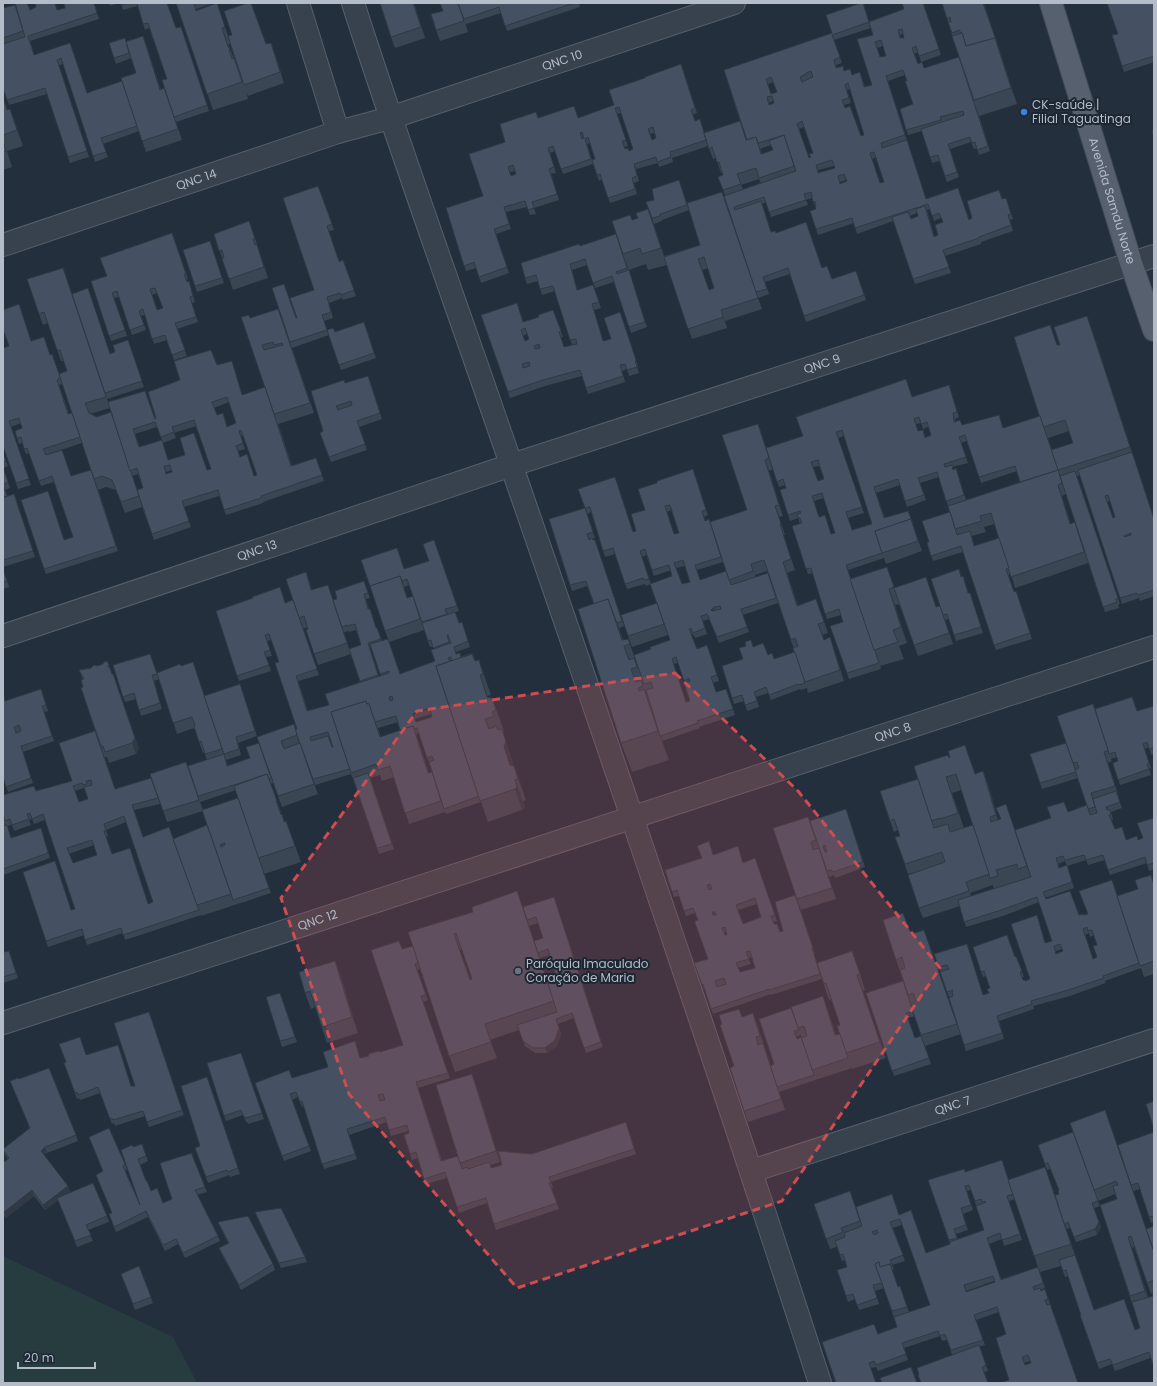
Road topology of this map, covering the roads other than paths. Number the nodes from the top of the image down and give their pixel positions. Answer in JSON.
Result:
{"nodes":[{"id":1,"x":298,"y":3,"type":"edge"},
{"id":2,"x":353,"y":3,"type":"edge"},
{"id":3,"x":734,"y":3,"type":"edge"},
{"id":4,"x":1051,"y":3,"type":"edge"},
{"id":5,"x":390,"y":118,"type":"junction"},
{"id":6,"x":338,"y":132,"type":"junction"},
{"id":7,"x":3,"y":245,"type":"edge"},
{"id":8,"x":1154,"y":256,"type":"edge"},
{"id":9,"x":1131,"y":263,"type":"junction"},
{"id":10,"x":1154,"y":330,"type":"edge"},
{"id":11,"x":512,"y":465,"type":"junction"},
{"id":12,"x":3,"y":636,"type":"edge"},
{"id":13,"x":1154,"y":647,"type":"edge"},
{"id":14,"x":632,"y":818,"type":"junction"},
{"id":15,"x":3,"y":1023,"type":"edge"},
{"id":16,"x":1154,"y":1040,"type":"edge"},
{"id":17,"x":752,"y":1171,"type":"junction"},
{"id":18,"x":820,"y":1383,"type":"edge"}],
"edges":[{"from":1,"to":6,"type":"street"},
{"from":2,"to":5,"type":"street"},
{"from":3,"to":5,"type":"street","name":"QNC 10"},
{"from":4,"to":9,"type":"main road","name":"Avenida Samdu Norte"},
{"from":5,"to":6,"type":"street","name":"QNC 14"},
{"from":5,"to":11,"type":"street"},
{"from":6,"to":7,"type":"street","name":"QNC 14"},
{"from":8,"to":9,"type":"street","name":"QNC 9"},
{"from":9,"to":10,"type":"main road","name":"Avenida Samdu Norte"},
{"from":9,"to":11,"type":"street","name":"QNC 9"},
{"from":11,"to":12,"type":"street","name":"QNC 13"},
{"from":11,"to":14,"type":"street"},
{"from":13,"to":14,"type":"street","name":"QNC 8"},
{"from":14,"to":15,"type":"street","name":"QNC 12"},
{"from":14,"to":17,"type":"street"},
{"from":16,"to":17,"type":"street","name":"QNC 7"},
{"from":17,"to":18,"type":"street"}]}
